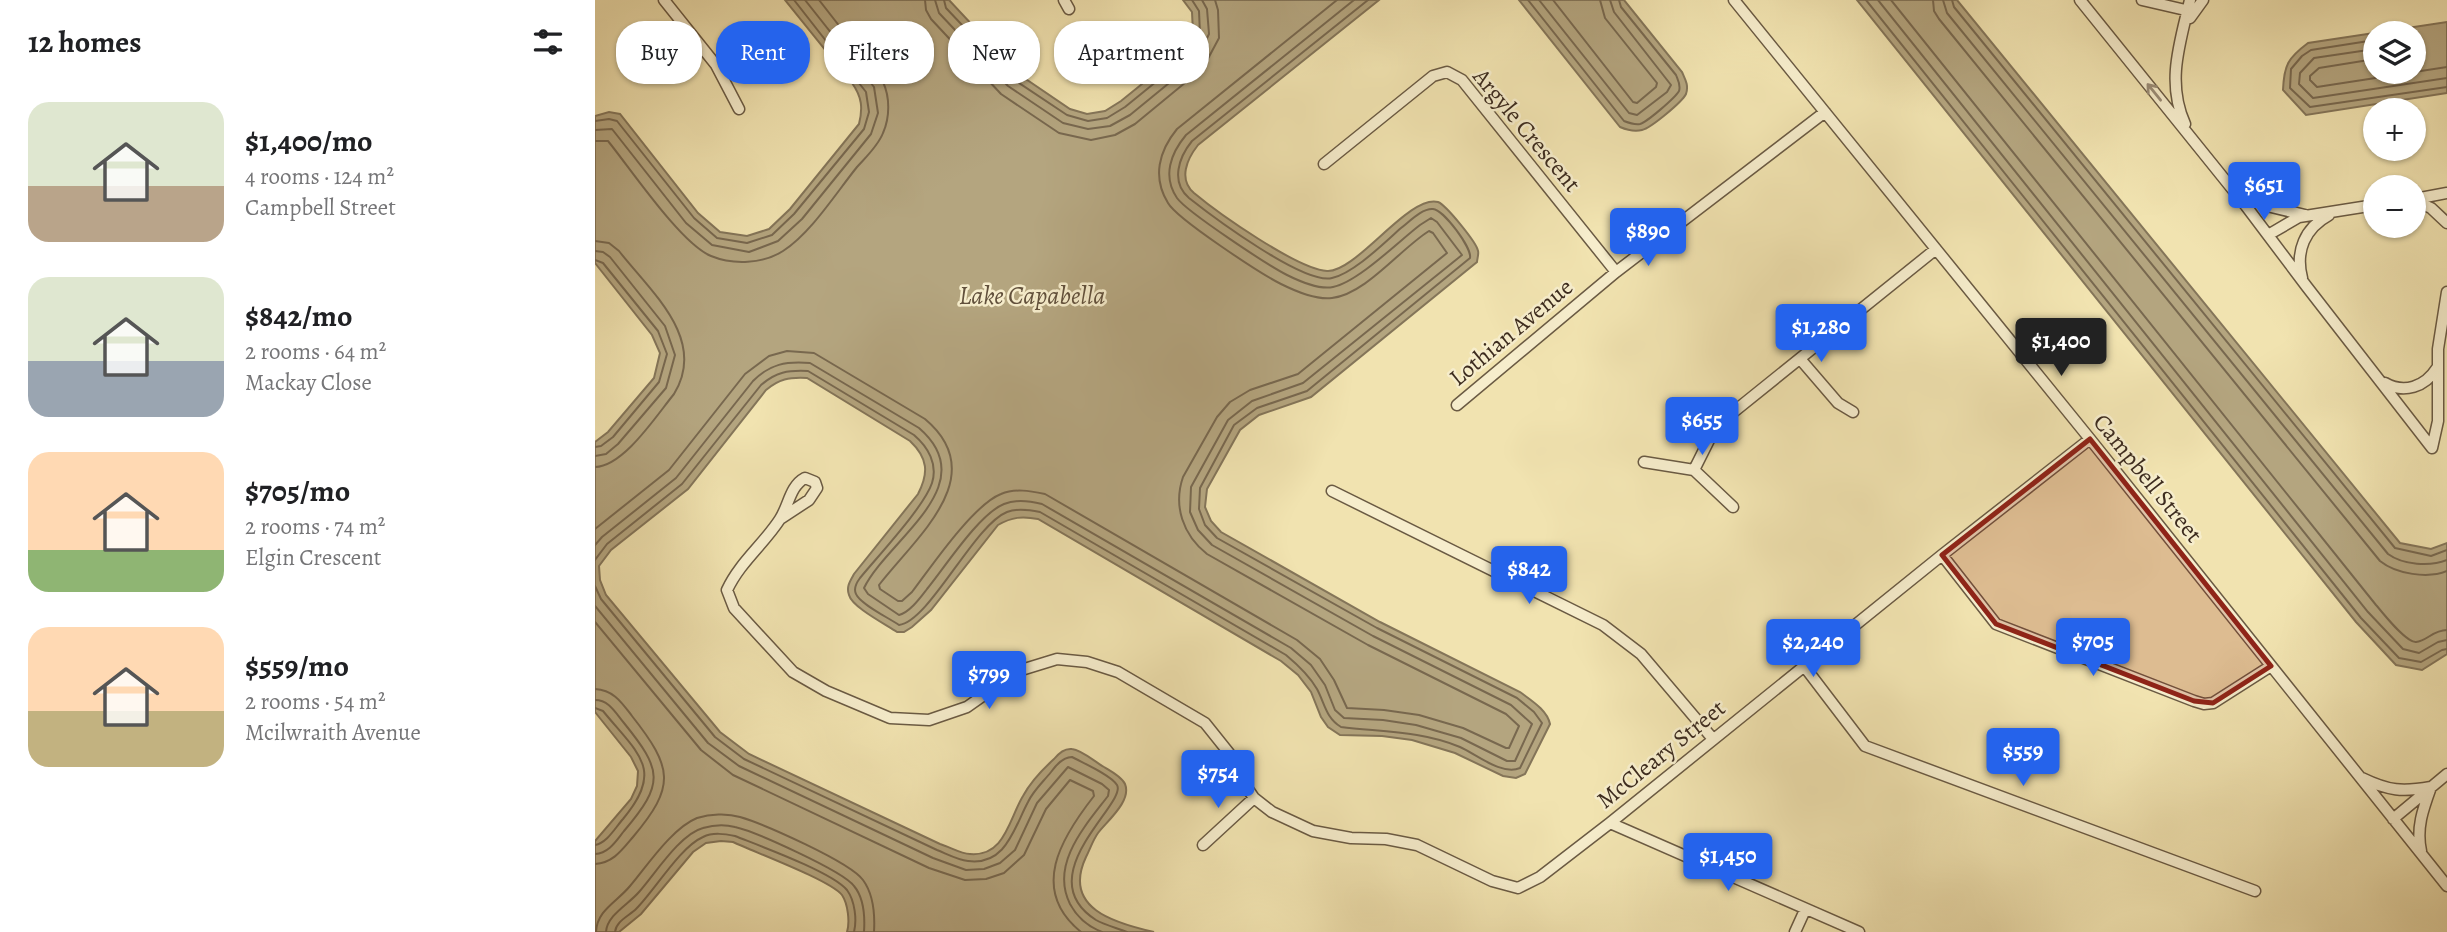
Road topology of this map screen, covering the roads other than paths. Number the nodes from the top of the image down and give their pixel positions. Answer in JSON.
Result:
{"nodes":[{"id":1,"x":664,"y":0,"type":"edge"},
{"id":2,"x":1734,"y":0,"type":"edge"},
{"id":3,"x":2080,"y":0,"type":"edge"},
{"id":4,"x":2142,"y":0,"type":"edge"},
{"id":5,"x":2203,"y":0,"type":"edge"},
{"id":6,"x":2190,"y":8,"type":"edge"},
{"id":7,"x":740,"y":109,"type":"dead end"},
{"id":8,"x":1825,"y":113,"type":"junction"},
{"id":9,"x":2197,"y":145,"type":"junction"},
{"id":10,"x":1324,"y":164,"type":"dead end"},
{"id":11,"x":2228,"y":184,"type":"junction"},
{"id":12,"x":2447,"y":193,"type":"edge"},
{"id":13,"x":2426,"y":197,"type":"edge"},
{"id":14,"x":2426,"y":205,"type":"edge"},
{"id":15,"x":2363,"y":207,"type":"edge"},
{"id":16,"x":2338,"y":211,"type":"junction"},
{"id":17,"x":2315,"y":215,"type":"junction"},
{"id":18,"x":2447,"y":223,"type":"edge"},
{"id":19,"x":2268,"y":235,"type":"junction"},
{"id":20,"x":1936,"y":249,"type":"junction"},
{"id":21,"x":1616,"y":272,"type":"junction"},
{"id":22,"x":2307,"y":287,"type":"junction"},
{"id":23,"x":2447,"y":292,"type":"edge"},
{"id":24,"x":1801,"y":360,"type":"junction"},
{"id":25,"x":2437,"y":366,"type":"junction"},
{"id":26,"x":2380,"y":379,"type":"junction"},
{"id":27,"x":1457,"y":405,"type":"dead end"},
{"id":28,"x":1853,"y":412,"type":"dead end"},
{"id":29,"x":2090,"y":439,"type":"junction"},
{"id":30,"x":1644,"y":462,"type":"dead end"},
{"id":31,"x":1694,"y":470,"type":"junction"},
{"id":32,"x":1332,"y":491,"type":"dead end"},
{"id":33,"x":1733,"y":507,"type":"dead end"},
{"id":34,"x":780,"y":519,"type":"dead end"},
{"id":35,"x":1941,"y":555,"type":"junction"},
{"id":36,"x":1804,"y":666,"type":"junction"},
{"id":37,"x":2271,"y":666,"type":"junction"},
{"id":38,"x":1713,"y":739,"type":"junction"},
{"id":39,"x":2447,"y":774,"type":"edge"},
{"id":40,"x":2360,"y":777,"type":"junction"},
{"id":41,"x":2431,"y":787,"type":"junction"},
{"id":42,"x":1254,"y":798,"type":"junction"},
{"id":43,"x":2393,"y":819,"type":"junction"},
{"id":44,"x":1610,"y":823,"type":"junction"},
{"id":45,"x":1203,"y":845,"type":"dead end"},
{"id":46,"x":2422,"y":855,"type":"junction"},
{"id":47,"x":2447,"y":886,"type":"edge"},
{"id":48,"x":2255,"y":891,"type":"dead end"},
{"id":49,"x":1805,"y":910,"type":"junction"},
{"id":50,"x":1795,"y":932,"type":"edge"},
{"id":51,"x":1859,"y":932,"type":"edge"}],
"edges":[{"from":1,"to":7,"type":"street"},
{"from":2,"to":8,"type":"street","name":"Campbell Street"},
{"from":9,"to":3,"type":"street","one_way":true},
{"from":4,"to":6,"type":"street"},
{"from":5,"to":6,"type":"street"},
{"from":6,"to":9,"type":"street"},
{"from":8,"to":20,"type":"street","name":"Campbell Street"},
{"from":8,"to":21,"type":"street","name":"Lothian Avenue"},
{"from":9,"to":11,"type":"street"},
{"from":10,"to":21,"type":"street","name":"Argyle Crescent"},
{"from":11,"to":17,"type":"street"},
{"from":11,"to":19,"type":"street"},
{"from":12,"to":13,"type":"street"},
{"from":14,"to":18,"type":"street"},
{"from":15,"to":16,"type":"street"},
{"from":16,"to":17,"type":"street"},
{"from":16,"to":22,"type":"street"},
{"from":17,"to":19,"type":"street"},
{"from":19,"to":22,"type":"street"},
{"from":20,"to":24,"type":"street"},
{"from":20,"to":29,"type":"street","name":"Campbell Street"},
{"from":21,"to":27,"type":"street","name":"Lothian Avenue"},
{"from":22,"to":26,"type":"street"},
{"from":23,"to":25,"type":"street"},
{"from":24,"to":28,"type":"street"},
{"from":24,"to":31,"type":"street"},
{"from":25,"to":26,"type":"street"},
{"from":25,"to":26,"type":"street"},
{"from":29,"to":35,"type":"street","name":"McCleary Street"},
{"from":29,"to":37,"type":"street","name":"Campbell Street"},
{"from":30,"to":31,"type":"street"},
{"from":31,"to":33,"type":"street"},
{"from":32,"to":38,"type":"street"},
{"from":34,"to":42,"type":"street"},
{"from":35,"to":36,"type":"street","name":"McCleary Street"},
{"from":35,"to":37,"type":"street"},
{"from":36,"to":38,"type":"street","name":"McCleary Street"},
{"from":36,"to":48,"type":"street"},
{"from":37,"to":40,"type":"street","name":"Campbell Street"},
{"from":38,"to":44,"type":"street","name":"McCleary Street"},
{"from":39,"to":41,"type":"street"},
{"from":40,"to":41,"type":"street"},
{"from":40,"to":43,"type":"street","name":"Campbell Street"},
{"from":41,"to":43,"type":"street"},
{"from":41,"to":46,"type":"street"},
{"from":42,"to":44,"type":"street","name":"McCleary Street"},
{"from":42,"to":45,"type":"street"},
{"from":43,"to":46,"type":"street","name":"Campbell Street"},
{"from":44,"to":49,"type":"street"},
{"from":46,"to":47,"type":"street","name":"Campbell Street"},
{"from":49,"to":50,"type":"street"},
{"from":49,"to":51,"type":"street"}]}
